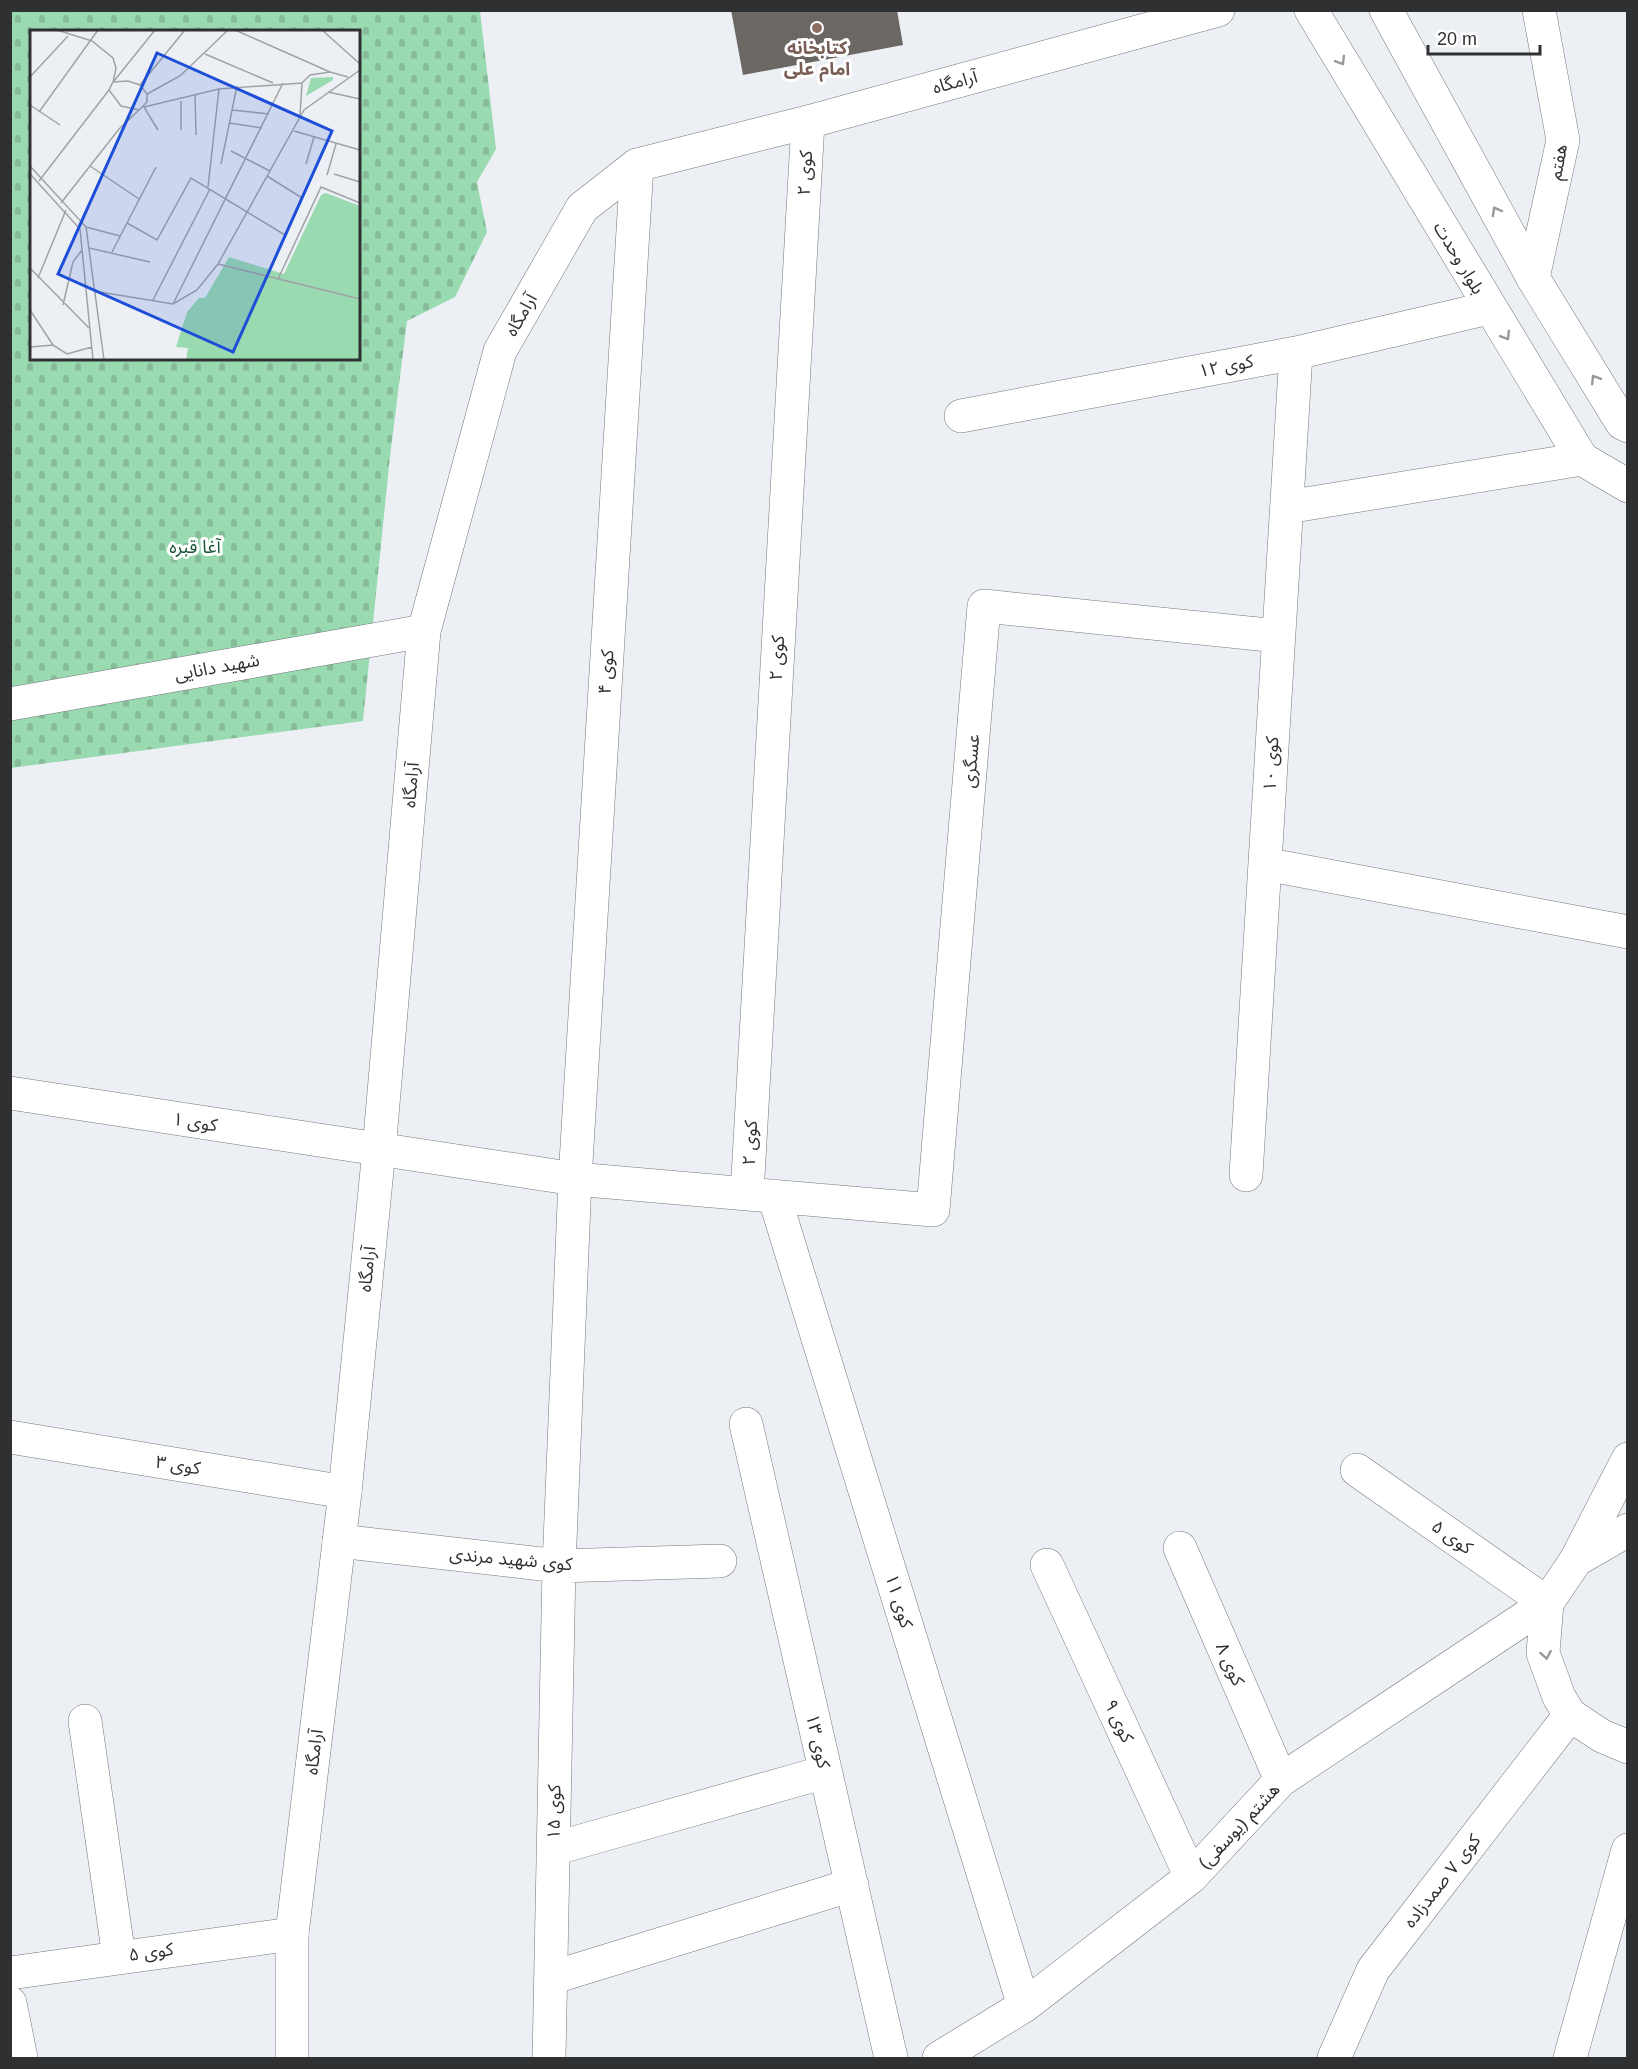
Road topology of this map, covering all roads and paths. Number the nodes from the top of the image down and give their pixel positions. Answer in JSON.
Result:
{"nodes":[{"id":1,"x":1218,"y":10,"type":"edge"},
{"id":2,"x":1311,"y":10,"type":"edge"},
{"id":3,"x":1386,"y":10,"type":"edge"},
{"id":4,"x":1539,"y":10,"type":"edge"},
{"id":5,"x":808,"y":122,"type":"junction"},
{"id":6,"x":637,"y":165,"type":"junction"},
{"id":7,"x":1533,"y":278,"type":"junction"},
{"id":8,"x":1489,"y":308,"type":"junction"},
{"id":9,"x":1296,"y":353,"type":"junction"},
{"id":10,"x":961,"y":416,"type":"dead end"},
{"id":11,"x":1628,"y":426,"type":"edge"},
{"id":12,"x":1582,"y":459,"type":"junction"},
{"id":13,"x":1628,"y":486,"type":"edge"},
{"id":14,"x":1287,"y":507,"type":"junction"},
{"id":15,"x":424,"y":631,"type":"junction"},
{"id":16,"x":1278,"y":636,"type":"junction"},
{"id":17,"x":10,"y":704,"type":"edge"},
{"id":18,"x":1265,"y":864,"type":"junction"},
{"id":19,"x":1628,"y":932,"type":"edge"},
{"id":20,"x":10,"y":1093,"type":"edge"},
{"id":21,"x":379,"y":1150,"type":"junction"},
{"id":22,"x":1246,"y":1175,"type":"dead end"},
{"id":23,"x":575,"y":1179,"type":"junction"},
{"id":24,"x":760,"y":1195,"type":"junction"},
{"id":25,"x":933,"y":1210,"type":"joint"},
{"id":26,"x":746,"y":1424,"type":"dead end"},
{"id":27,"x":10,"y":1437,"type":"edge"},
{"id":28,"x":1628,"y":1459,"type":"edge"},
{"id":29,"x":1357,"y":1470,"type":"dead end"},
{"id":30,"x":345,"y":1492,"type":"junction"},
{"id":31,"x":1628,"y":1530,"type":"edge"},
{"id":32,"x":339,"y":1541,"type":"junction"},
{"id":33,"x":1179,"y":1548,"type":"dead end"},
{"id":34,"x":1576,"y":1560,"type":"junction"},
{"id":35,"x":720,"y":1561,"type":"dead end"},
{"id":36,"x":1047,"y":1565,"type":"dead end"},
{"id":37,"x":560,"y":1566,"type":"junction"},
{"id":38,"x":1547,"y":1603,"type":"junction"},
{"id":39,"x":1570,"y":1714,"type":"junction"},
{"id":40,"x":85,"y":1721,"type":"dead end"},
{"id":41,"x":1628,"y":1747,"type":"edge"},
{"id":42,"x":825,"y":1772,"type":"junction"},
{"id":43,"x":1281,"y":1780,"type":"junction"},
{"id":44,"x":553,"y":1849,"type":"junction"},
{"id":45,"x":1628,"y":1851,"type":"edge"},
{"id":46,"x":1191,"y":1877,"type":"junction"},
{"id":47,"x":852,"y":1885,"type":"junction"},
{"id":48,"x":292,"y":1934,"type":"junction"},
{"id":49,"x":119,"y":1957,"type":"junction"},
{"id":50,"x":10,"y":1973,"type":"edge"},
{"id":51,"x":551,"y":1978,"type":"junction"},
{"id":52,"x":10,"y":2002,"type":"edge"},
{"id":53,"x":1024,"y":2006,"type":"junction"},
{"id":54,"x":294,"y":2056,"type":"edge"},
{"id":55,"x":21,"y":2058,"type":"edge"},
{"id":56,"x":549,"y":2058,"type":"edge"},
{"id":57,"x":891,"y":2058,"type":"edge"},
{"id":58,"x":939,"y":2058,"type":"edge"},
{"id":59,"x":1334,"y":2058,"type":"edge"},
{"id":60,"x":1570,"y":2058,"type":"edge"}],
"edges":[{"from":1,"to":5,"type":"street","name":"آرامگاه"},
{"from":2,"to":8,"type":"street","name":"بلوار وحدت","one_way":true},
{"from":7,"to":3,"type":"street","one_way":true},
{"from":4,"to":7,"type":"street","name":"هفتم"},
{"from":5,"to":6,"type":"street","name":"آرامگاه"},
{"from":5,"to":24,"type":"street","name":"کوی ۲"},
{"from":6,"to":15,"type":"street","name":"آرامگاه"},
{"from":6,"to":23,"type":"street","name":"کوی ۴"},
{"from":11,"to":7,"type":"street","one_way":true},
{"from":8,"to":9,"type":"street","name":"کوی ۱۲"},
{"from":8,"to":12,"type":"street","name":"بلوار وحدت","one_way":true},
{"from":9,"to":10,"type":"street","name":"کوی ۱۲"},
{"from":9,"to":14,"type":"street","name":"کوی ۱۰"},
{"from":12,"to":13,"type":"street","name":"بلوار وحدت"},
{"from":12,"to":14,"type":"street"},
{"from":14,"to":16,"type":"street","name":"کوی ۱۰"},
{"from":15,"to":17,"type":"street","name":"شهید دانایی"},
{"from":15,"to":21,"type":"street","name":"آرامگاه"},
{"from":16,"to":18,"type":"street","name":"کوی ۱۰"},
{"from":16,"to":25,"type":"street","name":"عسگری"},
{"from":18,"to":19,"type":"street"},
{"from":18,"to":22,"type":"street","name":"کوی ۱۰"},
{"from":20,"to":21,"type":"street","name":"کوی ۱"},
{"from":21,"to":23,"type":"street","name":"کوی ۱"},
{"from":21,"to":30,"type":"street","name":"آرامگاه"},
{"from":23,"to":24,"type":"street","name":"کوی ۱"},
{"from":23,"to":37,"type":"street","name":"کوی ۴"},
{"from":24,"to":25,"type":"street","name":"کوی ۱"},
{"from":24,"to":53,"type":"street","name":"کوی ۱۱"},
{"from":26,"to":42,"type":"street","name":"کوی ۱۳"},
{"from":27,"to":30,"type":"street","name":"کوی ۳"},
{"from":28,"to":34,"type":"street"},
{"from":29,"to":38,"type":"street","name":"کوی ۵"},
{"from":30,"to":32,"type":"street","name":"آرامگاه"},
{"from":31,"to":34,"type":"street"},
{"from":32,"to":37,"type":"street","name":"کوی شهید مرندی"},
{"from":32,"to":48,"type":"street","name":"آرامگاه"},
{"from":33,"to":43,"type":"street","name":"کوی ۸"},
{"from":34,"to":38,"type":"street"},
{"from":35,"to":37,"type":"street","name":"کوی شهید مرندی"},
{"from":36,"to":46,"type":"street","name":"کوی ۹"},
{"from":37,"to":44,"type":"street","name":"کوی ۱۵"},
{"from":38,"to":39,"type":"street","one_way":true},
{"from":38,"to":43,"type":"street","name":"هشتم (یوسفی)"},
{"from":39,"to":41,"type":"street"},
{"from":39,"to":59,"type":"street","name":"کوی ۷ صمدزاده"},
{"from":40,"to":49,"type":"street"},
{"from":42,"to":44,"type":"street"},
{"from":42,"to":47,"type":"street","name":"کوی ۱۳"},
{"from":43,"to":46,"type":"street","name":"هشتم (یوسفی)"},
{"from":44,"to":51,"type":"street","name":"کوی ۱۵"},
{"from":45,"to":60,"type":"street"},
{"from":46,"to":53,"type":"street","name":"هشتم (یوسفی)"},
{"from":47,"to":51,"type":"street"},
{"from":47,"to":57,"type":"street","name":"کوی ۱۳"},
{"from":48,"to":49,"type":"street","name":"کوی ۵"},
{"from":48,"to":54,"type":"street","name":"آرامگاه"},
{"from":49,"to":50,"type":"street","name":"کوی ۵"},
{"from":51,"to":56,"type":"street","name":"کوی ۱۵"},
{"from":52,"to":55,"type":"street"},
{"from":53,"to":58,"type":"street","name":"هشتم (یوسفی)"}]}
